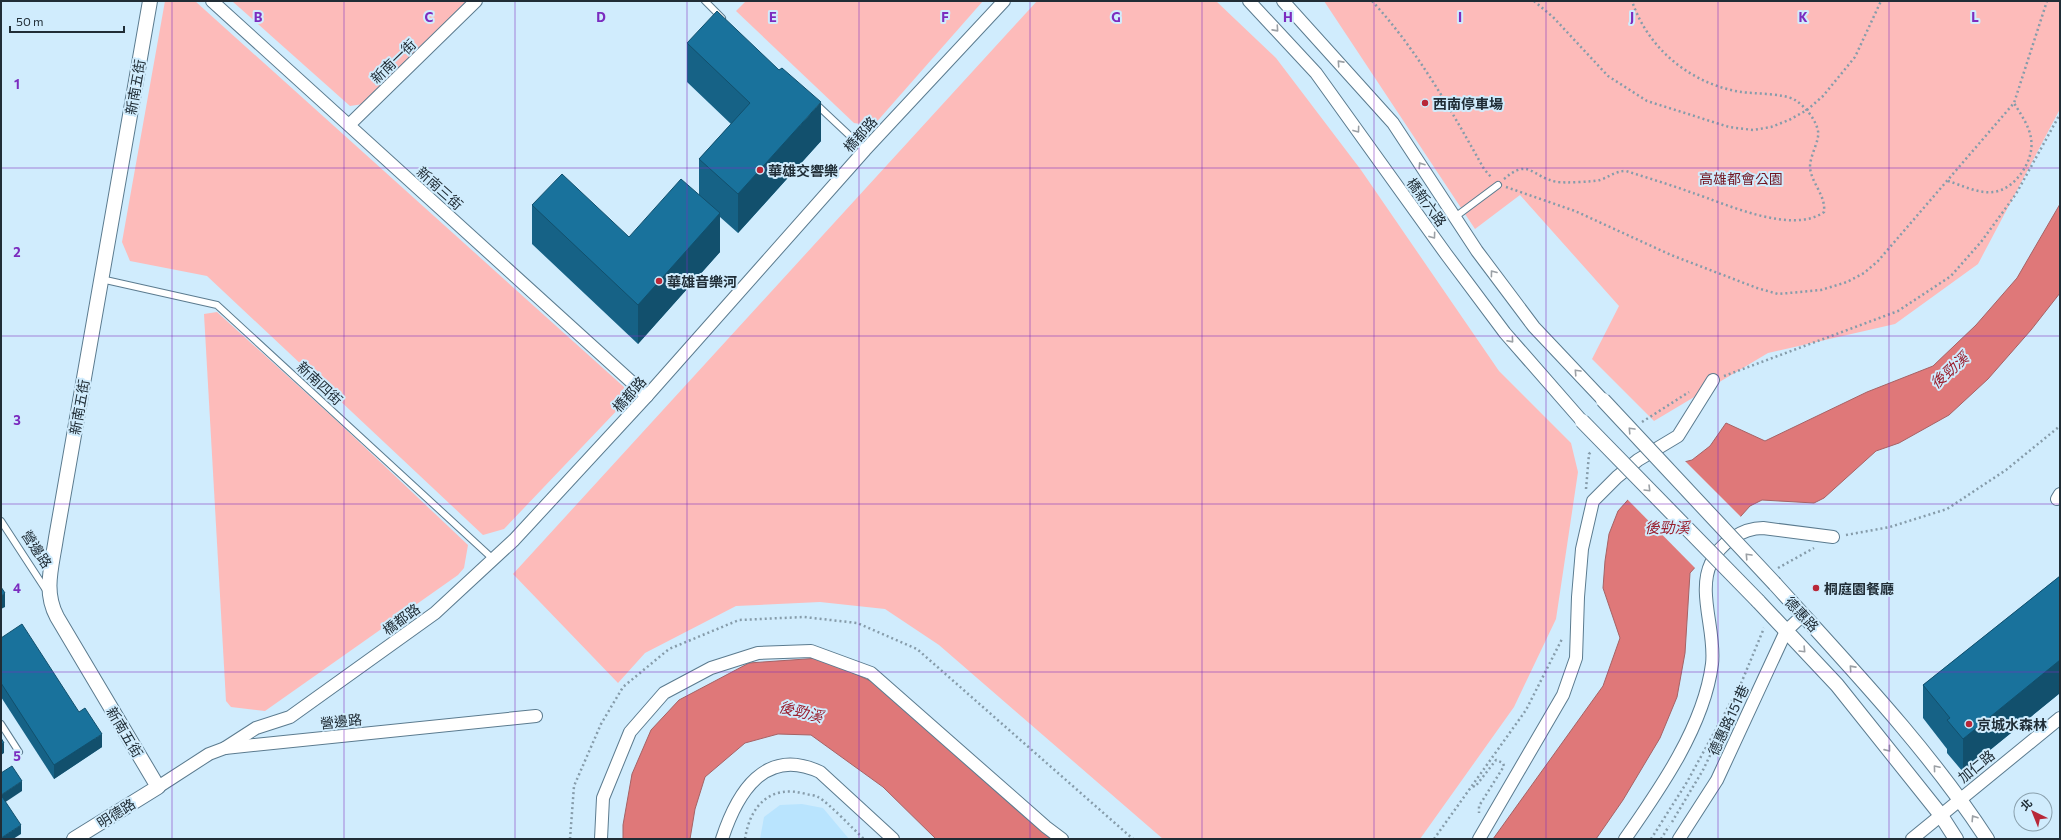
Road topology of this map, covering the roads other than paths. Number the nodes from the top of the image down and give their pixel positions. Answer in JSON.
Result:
{"nodes":[{"id":1,"x":150,"y":1,"type":"edge"},
{"id":2,"x":212,"y":1,"type":"edge"},
{"id":3,"x":476,"y":1,"type":"edge"},
{"id":4,"x":705,"y":1,"type":"edge"},
{"id":5,"x":1004,"y":1,"type":"edge"},
{"id":6,"x":1249,"y":1,"type":"edge"},
{"id":7,"x":1283,"y":1,"type":"edge"},
{"id":8,"x":727,"y":22,"type":"edge"},
{"id":9,"x":812,"y":101,"type":"edge"},
{"id":10,"x":349,"y":125,"type":"junction"},
{"id":11,"x":865,"y":150,"type":"junction"},
{"id":12,"x":1498,"y":185,"type":"road end"},
{"id":13,"x":1455,"y":217,"type":"junction"},
{"id":14,"x":101,"y":279,"type":"junction"},
{"id":15,"x":1713,"y":380,"type":"road end"},
{"id":16,"x":648,"y":396,"type":"junction"},
{"id":17,"x":1603,"y":400,"type":"joint"},
{"id":18,"x":1582,"y":421,"type":"joint"},
{"id":19,"x":1,"y":521,"type":"edge"},
{"id":20,"x":1833,"y":537,"type":"road end"},
{"id":21,"x":494,"y":559,"type":"junction"},
{"id":22,"x":48,"y":594,"type":"junction"},
{"id":23,"x":1803,"y":615,"type":"junction"},
{"id":24,"x":1786,"y":631,"type":"junction"},
{"id":25,"x":536,"y":716,"type":"dead end"},
{"id":26,"x":2060,"y":718,"type":"edge"},
{"id":27,"x":1,"y":724,"type":"edge"},
{"id":28,"x":225,"y":748,"type":"junction"},
{"id":29,"x":18,"y":752,"type":"dead end"},
{"id":30,"x":158,"y":786,"type":"junction"},
{"id":31,"x":1961,"y":798,"type":"junction"},
{"id":32,"x":1940,"y":814,"type":"junction"},
{"id":33,"x":74,"y":839,"type":"edge"},
{"id":34,"x":601,"y":839,"type":"edge"},
{"id":35,"x":722,"y":839,"type":"edge"},
{"id":36,"x":893,"y":839,"type":"edge"},
{"id":37,"x":1062,"y":839,"type":"edge"},
{"id":38,"x":1479,"y":839,"type":"edge"},
{"id":39,"x":1625,"y":839,"type":"edge"},
{"id":40,"x":1679,"y":839,"type":"edge"},
{"id":41,"x":1912,"y":839,"type":"edge"},
{"id":42,"x":1956,"y":839,"type":"edge"},
{"id":43,"x":1987,"y":839,"type":"edge"}],
"edges":[{"from":1,"to":14,"type":"street","name":"新南五街"},
{"from":2,"to":10,"type":"street","name":"新南三街"},
{"from":3,"to":10,"type":"street","name":"新南一街"},
{"from":4,"to":8,"type":"lane"},
{"from":5,"to":11,"type":"street","name":"橋都路"},
{"from":6,"to":18,"type":"street","name":"橋新六路","one_way":true},
{"from":13,"to":7,"type":"street","name":"橋新六路","one_way":true},
{"from":9,"to":11,"type":"lane"},
{"from":10,"to":16,"type":"street","name":"新南三街"},
{"from":11,"to":16,"type":"street","name":"橋都路"},
{"from":12,"to":13,"type":"lane"},
{"from":17,"to":13,"type":"street","name":"橋新六路","one_way":true},
{"from":14,"to":21,"type":"lane","name":"新南四街"},
{"from":14,"to":22,"type":"street","name":"新南五街"},
{"from":15,"to":38,"type":"street"},
{"from":16,"to":21,"type":"street","name":"橋都路"},
{"from":23,"to":17,"type":"street","name":"德惠路","one_way":true,"bridge":true},
{"from":18,"to":24,"type":"street","name":"德惠路","one_way":true,"bridge":true},
{"from":19,"to":22,"type":"lane","name":"營邊路"},
{"from":20,"to":39,"type":"street"},
{"from":21,"to":28,"type":"street","name":"橋都路"},
{"from":22,"to":30,"type":"street","name":"新南五街"},
{"from":23,"to":24,"type":"street","name":"德惠路151巷"},
{"from":31,"to":23,"type":"street","name":"德惠路","one_way":true},
{"from":24,"to":32,"type":"street","name":"德惠路","one_way":true},
{"from":24,"to":40,"type":"street","name":"德惠路151巷"},
{"from":25,"to":28,"type":"street","name":"營邊路"},
{"from":26,"to":31,"type":"street","name":"加仁路"},
{"from":27,"to":29,"type":"lane"},
{"from":28,"to":30,"type":"street","name":"營邊路"},
{"from":30,"to":33,"type":"street","name":"明德路"},
{"from":31,"to":32,"type":"street","name":"加仁路"},
{"from":43,"to":31,"type":"street","name":"德惠路","one_way":true},
{"from":32,"to":41,"type":"street","name":"加仁路"},
{"from":32,"to":42,"type":"street","name":"德惠路"},
{"from":34,"to":37,"type":"street"},
{"from":35,"to":36,"type":"street"}]}
